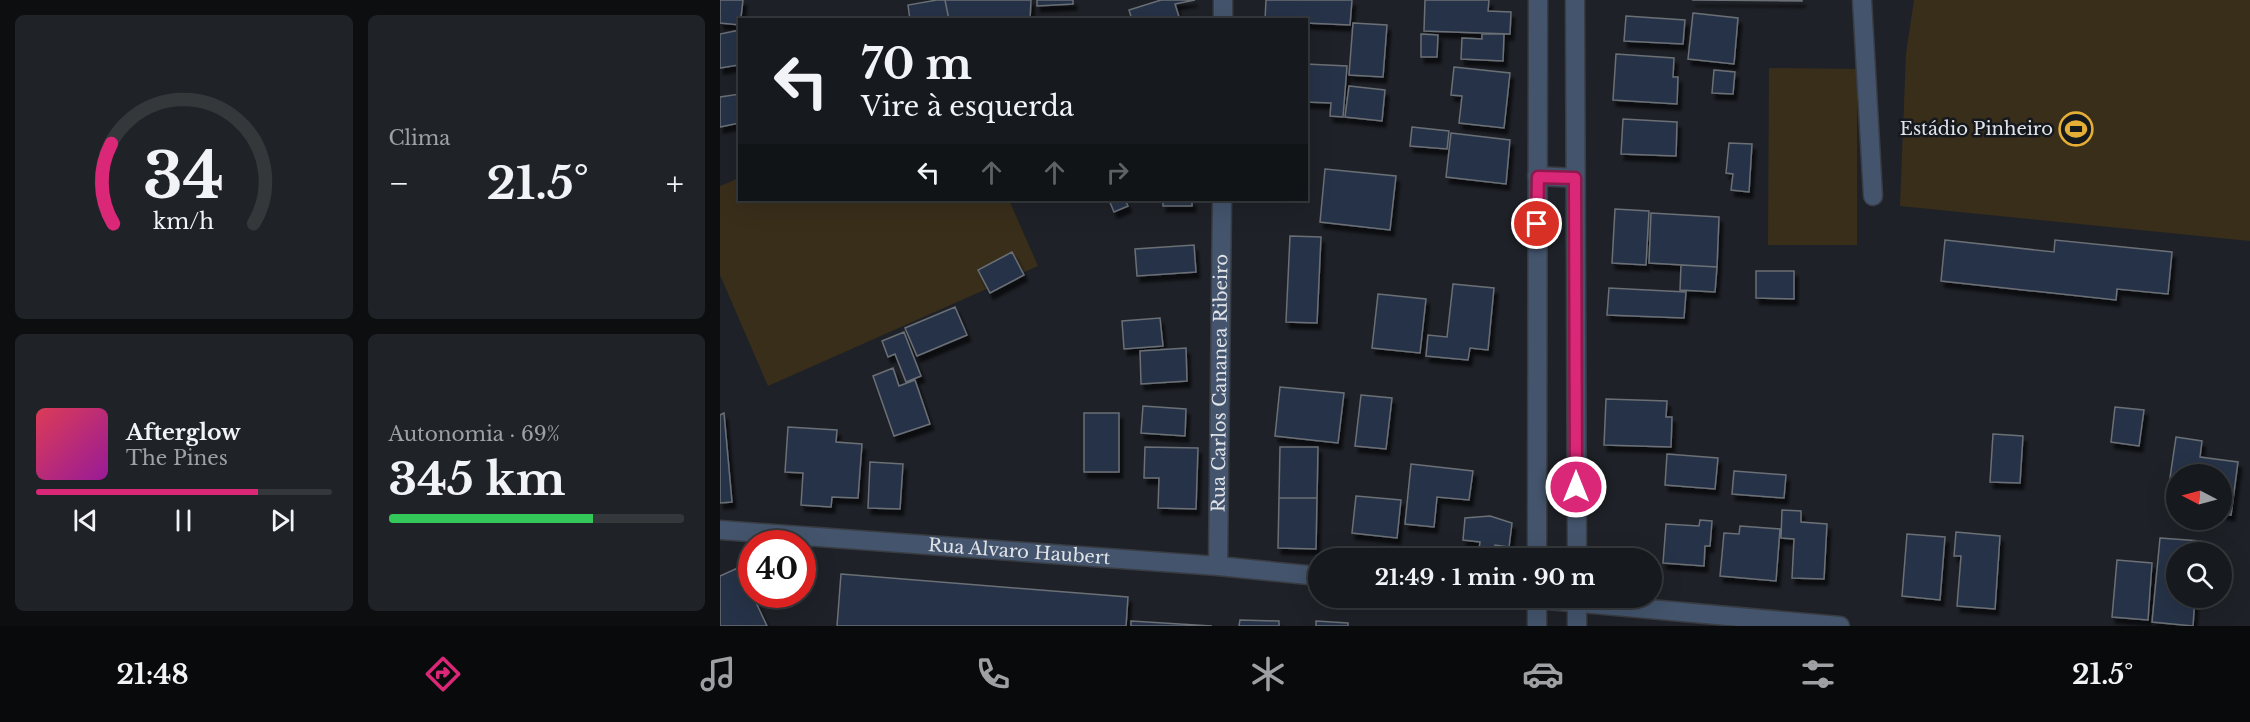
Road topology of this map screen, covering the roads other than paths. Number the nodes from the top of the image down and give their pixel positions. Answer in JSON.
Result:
{"nodes":[{"id":1,"x":1223,"y":0,"type":"edge"},
{"id":2,"x":1538,"y":0,"type":"edge"},
{"id":3,"x":1575,"y":0,"type":"edge"},
{"id":4,"x":1862,"y":0,"type":"edge"},
{"id":5,"x":1871,"y":0,"type":"edge"},
{"id":6,"x":1223,"y":18,"type":"edge"},
{"id":7,"x":1864,"y":20,"type":"junction"},
{"id":8,"x":1538,"y":177,"type":"junction"},
{"id":9,"x":1575,"y":178,"type":"junction"},
{"id":10,"x":1873,"y":196,"type":"dead end"},
{"id":11,"x":1221,"y":201,"type":"edge"},
{"id":12,"x":720,"y":530,"type":"edge"},
{"id":13,"x":1537,"y":548,"type":"edge"},
{"id":14,"x":1577,"y":548,"type":"edge"},
{"id":15,"x":1218,"y":566,"type":"junction"},
{"id":16,"x":1308,"y":575,"type":"edge"},
{"id":17,"x":1537,"y":608,"type":"edge"},
{"id":18,"x":1577,"y":608,"type":"edge"},
{"id":19,"x":1658,"y":608,"type":"edge"},
{"id":20,"x":1537,"y":626,"type":"edge"},
{"id":21,"x":1577,"y":626,"type":"edge"},
{"id":22,"x":1840,"y":626,"type":"edge"}],
"edges":[{"from":1,"to":6,"type":"street"},
{"from":2,"to":8,"type":"street"},
{"from":3,"to":9,"type":"street"},
{"from":4,"to":7,"type":"street"},
{"from":5,"to":7,"type":"street"},
{"from":7,"to":10,"type":"street"},
{"from":8,"to":9,"type":"street"},
{"from":8,"to":13,"type":"street"},
{"from":9,"to":14,"type":"street"},
{"from":11,"to":15,"type":"street","name":"Rua Carlos Cananea Ribeiro"},
{"from":12,"to":15,"type":"street","name":"Rua Alvaro Haubert"},
{"from":15,"to":16,"type":"street","name":"Rua Alvaro Haubert"},
{"from":17,"to":20,"type":"street"},
{"from":18,"to":21,"type":"street"},
{"from":19,"to":22,"type":"street"}]}
